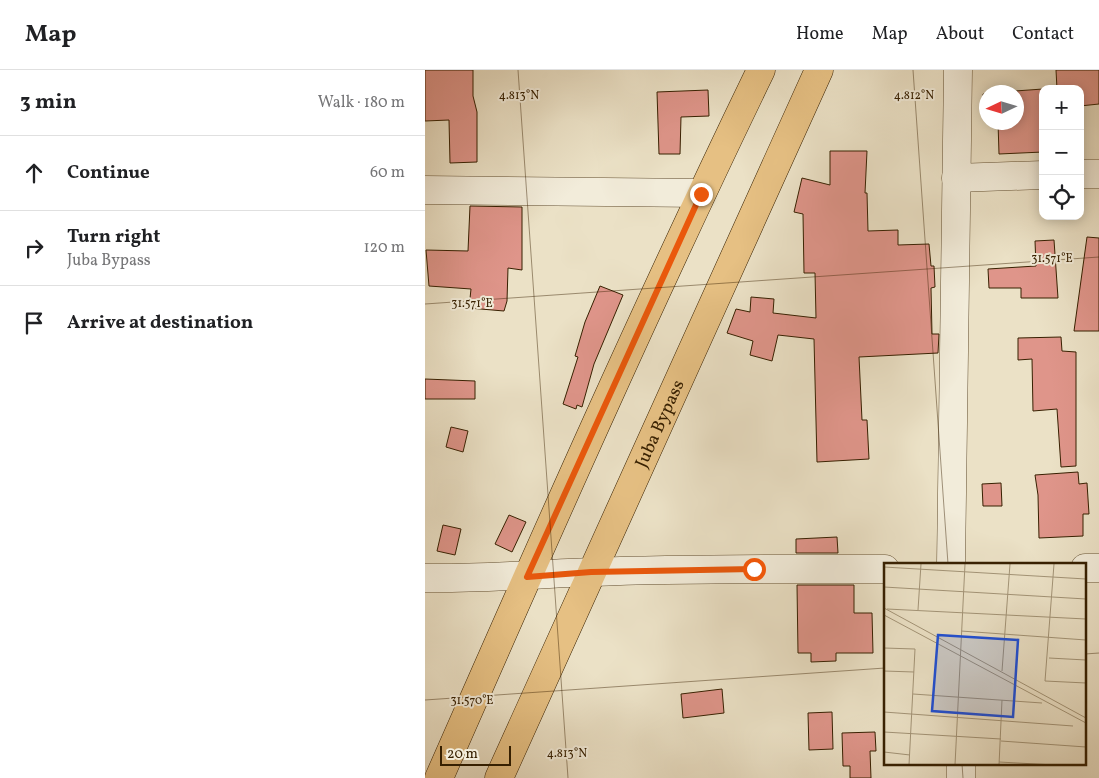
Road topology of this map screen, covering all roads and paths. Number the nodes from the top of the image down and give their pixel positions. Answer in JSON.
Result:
{"nodes":[{"id":1,"x":761,"y":70,"type":"edge"},
{"id":2,"x":819,"y":70,"type":"edge"},
{"id":3,"x":958,"y":70,"type":"edge"},
{"id":4,"x":1084,"y":174,"type":"edge"},
{"id":5,"x":1099,"y":174,"type":"edge"},
{"id":6,"x":1039,"y":175,"type":"edge"},
{"id":7,"x":956,"y":178,"type":"junction"},
{"id":8,"x":425,"y":190,"type":"edge"},
{"id":9,"x":701,"y":194,"type":"junction"},
{"id":10,"x":951,"y":563,"type":"edge"},
{"id":11,"x":884,"y":569,"type":"edge"},
{"id":12,"x":591,"y":572,"type":"junction"},
{"id":13,"x":527,"y":577,"type":"junction"},
{"id":14,"x":425,"y":578,"type":"edge"},
{"id":15,"x":439,"y":778,"type":"edge"},
{"id":16,"x":499,"y":778,"type":"edge"}],
"edges":[{"from":1,"to":9,"type":"main road"},
{"from":2,"to":12,"type":"main road","name":"Juba Bypass"},
{"from":3,"to":7,"type":"street"},
{"from":4,"to":5,"type":"street"},
{"from":6,"to":7,"type":"street"},
{"from":7,"to":10,"type":"street"},
{"from":8,"to":9,"type":"street"},
{"from":9,"to":13,"type":"main road"},
{"from":11,"to":12,"type":"street"},
{"from":12,"to":13,"type":"street"},
{"from":12,"to":16,"type":"main road","name":"Juba Bypass"},
{"from":13,"to":14,"type":"street"},
{"from":13,"to":15,"type":"main road"}]}
